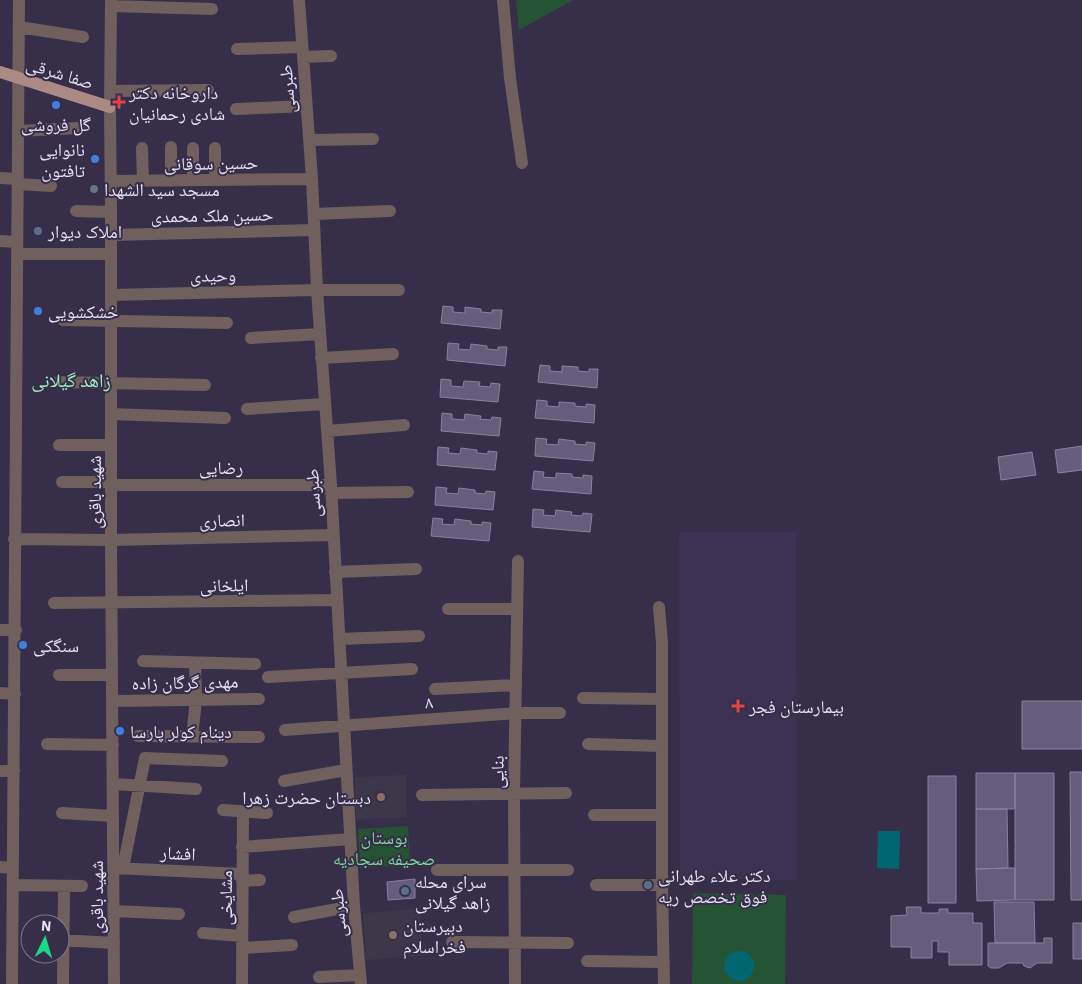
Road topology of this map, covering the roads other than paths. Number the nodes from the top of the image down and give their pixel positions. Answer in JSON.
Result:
{"nodes":[{"id":1,"x":19,"y":0,"type":"edge"},
{"id":2,"x":299,"y":0,"type":"edge"},
{"id":3,"x":503,"y":0,"type":"edge"},
{"id":4,"x":111,"y":3,"type":"edge"},
{"id":5,"x":212,"y":9,"type":"dead end"},
{"id":6,"x":19,"y":26,"type":"junction"},
{"id":7,"x":82,"y":37,"type":"dead end"},
{"id":8,"x":237,"y":49,"type":"dead end"},
{"id":9,"x":302,"y":52,"type":"junction"},
{"id":10,"x":332,"y":56,"type":"dead end"},
{"id":11,"x":0,"y":72,"type":"edge"},
{"id":12,"x":18,"y":79,"type":"junction"},
{"id":13,"x":208,"y":90,"type":"dead end"},
{"id":14,"x":110,"y":91,"type":"junction"},
{"id":15,"x":306,"y":106,"type":"junction"},
{"id":16,"x":110,"y":107,"type":"junction"},
{"id":17,"x":236,"y":109,"type":"dead end"},
{"id":18,"x":79,"y":128,"type":"dead end"},
{"id":19,"x":18,"y":130,"type":"junction"},
{"id":20,"x":373,"y":139,"type":"dead end"},
{"id":21,"x":309,"y":140,"type":"junction"},
{"id":22,"x":171,"y":147,"type":"dead end"},
{"id":23,"x":142,"y":148,"type":"dead end"},
{"id":24,"x":193,"y":148,"type":"dead end"},
{"id":25,"x":215,"y":148,"type":"dead end"},
{"id":26,"x":522,"y":163,"type":"dead end"},
{"id":27,"x":0,"y":178,"type":"edge"},
{"id":28,"x":312,"y":179,"type":"junction"},
{"id":29,"x":193,"y":180,"type":"junction"},
{"id":30,"x":215,"y":180,"type":"junction"},
{"id":31,"x":111,"y":181,"type":"junction"},
{"id":32,"x":143,"y":181,"type":"junction"},
{"id":33,"x":171,"y":181,"type":"junction"},
{"id":34,"x":18,"y":182,"type":"junction"},
{"id":35,"x":51,"y":186,"type":"dead end"},
{"id":36,"x":76,"y":211,"type":"dead end"},
{"id":37,"x":390,"y":211,"type":"dead end"},
{"id":38,"x":111,"y":212,"type":"junction"},
{"id":39,"x":314,"y":214,"type":"junction"},
{"id":40,"x":314,"y":230,"type":"junction"},
{"id":41,"x":111,"y":235,"type":"junction"},
{"id":42,"x":0,"y":241,"type":"edge"},
{"id":43,"x":17,"y":248,"type":"junction"},
{"id":44,"x":111,"y":254,"type":"junction"},
{"id":45,"x":317,"y":290,"type":"junction"},
{"id":46,"x":399,"y":290,"type":"dead end"},
{"id":47,"x":110,"y":295,"type":"junction"},
{"id":48,"x":63,"y":320,"type":"dead end"},
{"id":49,"x":111,"y":321,"type":"junction"},
{"id":50,"x":226,"y":323,"type":"dead end"},
{"id":51,"x":320,"y":334,"type":"junction"},
{"id":52,"x":251,"y":338,"type":"dead end"},
{"id":53,"x":393,"y":354,"type":"dead end"},
{"id":54,"x":321,"y":358,"type":"junction"},
{"id":55,"x":58,"y":382,"type":"dead end"},
{"id":56,"x":111,"y":383,"type":"junction"},
{"id":57,"x":205,"y":385,"type":"dead end"},
{"id":58,"x":324,"y":404,"type":"junction"},
{"id":59,"x":247,"y":409,"type":"dead end"},
{"id":60,"x":111,"y":414,"type":"junction"},
{"id":61,"x":225,"y":418,"type":"dead end"},
{"id":62,"x":404,"y":425,"type":"dead end"},
{"id":63,"x":327,"y":431,"type":"junction"},
{"id":64,"x":59,"y":445,"type":"dead end"},
{"id":65,"x":111,"y":445,"type":"junction"},
{"id":66,"x":62,"y":482,"type":"dead end"},
{"id":67,"x":111,"y":484,"type":"junction"},
{"id":68,"x":331,"y":489,"type":"junction"},
{"id":69,"x":408,"y":492,"type":"dead end"},
{"id":70,"x":333,"y":535,"type":"junction"},
{"id":71,"x":14,"y":539,"type":"junction"},
{"id":72,"x":111,"y":540,"type":"junction"},
{"id":73,"x":518,"y":561,"type":"dead end"},
{"id":74,"x":416,"y":569,"type":"dead end"},
{"id":75,"x":335,"y":572,"type":"junction"},
{"id":76,"x":337,"y":600,"type":"junction"},
{"id":77,"x":54,"y":603,"type":"dead end"},
{"id":78,"x":112,"y":604,"type":"junction"},
{"id":79,"x":659,"y":607,"type":"dead end"},
{"id":80,"x":516,"y":608,"type":"junction"},
{"id":81,"x":448,"y":610,"type":"dead end"},
{"id":82,"x":0,"y":630,"type":"edge"},
{"id":83,"x":16,"y":630,"type":"junction"},
{"id":84,"x":419,"y":636,"type":"dead end"},
{"id":85,"x":339,"y":639,"type":"junction"},
{"id":86,"x":143,"y":661,"type":"dead end"},
{"id":87,"x":195,"y":663,"type":"junction"},
{"id":88,"x":255,"y":664,"type":"dead end"},
{"id":89,"x":412,"y":669,"type":"dead end"},
{"id":90,"x":341,"y":673,"type":"junction"},
{"id":91,"x":59,"y":675,"type":"dead end"},
{"id":92,"x":112,"y":675,"type":"junction"},
{"id":93,"x":268,"y":677,"type":"dead end"},
{"id":94,"x":516,"y":684,"type":"junction"},
{"id":95,"x":435,"y":689,"type":"dead end"},
{"id":96,"x":0,"y":693,"type":"edge"},
{"id":97,"x":15,"y":694,"type":"junction"},
{"id":98,"x":259,"y":698,"type":"dead end"},
{"id":99,"x":583,"y":698,"type":"dead end"},
{"id":100,"x":662,"y":699,"type":"junction"},
{"id":101,"x":196,"y":700,"type":"junction"},
{"id":102,"x":112,"y":701,"type":"junction"},
{"id":103,"x":516,"y":713,"type":"junction"},
{"id":104,"x":560,"y":713,"type":"dead end"},
{"id":105,"x":344,"y":726,"type":"junction"},
{"id":106,"x":285,"y":730,"type":"dead end"},
{"id":107,"x":138,"y":736,"type":"dead end"},
{"id":108,"x":192,"y":737,"type":"junction"},
{"id":109,"x":259,"y":737,"type":"dead end"},
{"id":110,"x":47,"y":744,"type":"dead end"},
{"id":111,"x":588,"y":744,"type":"dead end"},
{"id":112,"x":113,"y":745,"type":"junction"},
{"id":113,"x":661,"y":746,"type":"junction"},
{"id":114,"x":222,"y":762,"type":"dead end"},
{"id":115,"x":0,"y":770,"type":"edge"},
{"id":116,"x":346,"y":770,"type":"junction"},
{"id":117,"x":14,"y":771,"type":"junction"},
{"id":118,"x":284,"y":781,"type":"dead end"},
{"id":119,"x":113,"y":784,"type":"junction"},
{"id":120,"x":140,"y":786,"type":"junction"},
{"id":121,"x":196,"y":789,"type":"dead end"},
{"id":122,"x":514,"y":793,"type":"junction"},
{"id":123,"x":566,"y":794,"type":"dead end"},
{"id":124,"x":422,"y":795,"type":"dead end"},
{"id":125,"x":222,"y":810,"type":"dead end"},
{"id":126,"x":243,"y":812,"type":"junction"},
{"id":127,"x":267,"y":812,"type":"dead end"},
{"id":128,"x":62,"y":814,"type":"dead end"},
{"id":129,"x":594,"y":815,"type":"dead end"},
{"id":130,"x":662,"y":815,"type":"junction"},
{"id":131,"x":113,"y":816,"type":"junction"},
{"id":132,"x":0,"y":837,"type":"edge"},
{"id":133,"x":13,"y":838,"type":"junction"},
{"id":134,"x":350,"y":839,"type":"junction"},
{"id":135,"x":242,"y":847,"type":"junction"},
{"id":136,"x":0,"y":867,"type":"edge"},
{"id":137,"x":13,"y":868,"type":"junction"},
{"id":138,"x":118,"y":868,"type":"junction"},
{"id":139,"x":515,"y":869,"type":"junction"},
{"id":140,"x":437,"y":870,"type":"dead end"},
{"id":141,"x":568,"y":870,"type":"dead end"},
{"id":142,"x":242,"y":878,"type":"junction"},
{"id":143,"x":260,"y":880,"type":"dead end"},
{"id":144,"x":13,"y":885,"type":"junction"},
{"id":145,"x":596,"y":885,"type":"dead end"},
{"id":146,"x":662,"y":885,"type":"junction"},
{"id":147,"x":82,"y":886,"type":"dead end"},
{"id":148,"x":64,"y":887,"type":"junction"},
{"id":149,"x":354,"y":906,"type":"junction"},
{"id":150,"x":114,"y":911,"type":"junction"},
{"id":151,"x":63,"y":914,"type":"edge"},
{"id":152,"x":179,"y":914,"type":"dead end"},
{"id":153,"x":294,"y":917,"type":"dead end"},
{"id":154,"x":0,"y":924,"type":"edge"},
{"id":155,"x":13,"y":925,"type":"junction"},
{"id":156,"x":203,"y":934,"type":"dead end"},
{"id":157,"x":70,"y":940,"type":"edge"},
{"id":158,"x":242,"y":942,"type":"junction"},
{"id":159,"x":452,"y":942,"type":"dead end"},
{"id":160,"x":114,"y":943,"type":"junction"},
{"id":161,"x":568,"y":943,"type":"dead end"},
{"id":162,"x":515,"y":944,"type":"junction"},
{"id":163,"x":292,"y":945,"type":"dead end"},
{"id":164,"x":587,"y":961,"type":"dead end"},
{"id":165,"x":664,"y":962,"type":"junction"},
{"id":166,"x":6,"y":964,"type":"edge"},
{"id":167,"x":63,"y":964,"type":"edge"},
{"id":168,"x":319,"y":977,"type":"dead end"},
{"id":169,"x":361,"y":979,"type":"edge"},
{"id":170,"x":12,"y":984,"type":"edge"},
{"id":171,"x":64,"y":984,"type":"edge"},
{"id":172,"x":114,"y":984,"type":"edge"},
{"id":173,"x":242,"y":984,"type":"edge"},
{"id":174,"x":515,"y":984,"type":"edge"},
{"id":175,"x":664,"y":984,"type":"edge"}],
"edges":[{"from":1,"to":6,"type":"street"},
{"from":2,"to":9,"type":"street","name":"طبرسی"},
{"from":3,"to":26,"type":"street"},
{"from":4,"to":5,"type":"street"},
{"from":4,"to":14,"type":"street","name":"شهید باقری"},
{"from":6,"to":7,"type":"street"},
{"from":6,"to":12,"type":"street"},
{"from":8,"to":9,"type":"street"},
{"from":9,"to":10,"type":"street"},
{"from":9,"to":15,"type":"street","name":"طبرسی"},
{"from":11,"to":12,"type":"main road","name":"صفا شرقی"},
{"from":12,"to":16,"type":"main road","name":"صفا شرقی"},
{"from":12,"to":19,"type":"street"},
{"from":13,"to":14,"type":"street"},
{"from":14,"to":16,"type":"street","name":"شهید باقری"},
{"from":15,"to":17,"type":"street"},
{"from":15,"to":21,"type":"street","name":"طبرسی"},
{"from":16,"to":31,"type":"street","name":"شهید باقری"},
{"from":18,"to":19,"type":"street"},
{"from":19,"to":34,"type":"street"},
{"from":20,"to":21,"type":"street"},
{"from":21,"to":28,"type":"street","name":"طبرسی"},
{"from":22,"to":33,"type":"street"},
{"from":23,"to":32,"type":"street"},
{"from":24,"to":29,"type":"street"},
{"from":25,"to":30,"type":"street"},
{"from":27,"to":34,"type":"street"},
{"from":28,"to":30,"type":"street","name":"حسین سوقانی"},
{"from":28,"to":39,"type":"street","name":"طبرسی"},
{"from":29,"to":30,"type":"street","name":"حسین سوقانی"},
{"from":29,"to":33,"type":"street","name":"حسین سوقانی"},
{"from":31,"to":32,"type":"street","name":"حسین سوقانی"},
{"from":31,"to":38,"type":"street","name":"شهید باقری"},
{"from":32,"to":33,"type":"street","name":"حسین سوقانی"},
{"from":34,"to":35,"type":"street"},
{"from":34,"to":43,"type":"street"},
{"from":36,"to":38,"type":"street"},
{"from":37,"to":39,"type":"street"},
{"from":38,"to":41,"type":"street","name":"شهید باقری"},
{"from":39,"to":40,"type":"street","name":"طبرسی"},
{"from":40,"to":41,"type":"street","name":"حسین ملک محمدی"},
{"from":40,"to":45,"type":"street","name":"طبرسی"},
{"from":41,"to":44,"type":"street","name":"شهید باقری"},
{"from":42,"to":43,"type":"street"},
{"from":43,"to":44,"type":"street"},
{"from":43,"to":71,"type":"street"},
{"from":44,"to":47,"type":"street","name":"شهید باقری"},
{"from":45,"to":46,"type":"street","name":"وحیدی"},
{"from":45,"to":47,"type":"street","name":"وحیدی"},
{"from":45,"to":51,"type":"street","name":"طبرسی"},
{"from":47,"to":49,"type":"street","name":"شهید باقری"},
{"from":48,"to":49,"type":"street"},
{"from":49,"to":50,"type":"street"},
{"from":49,"to":56,"type":"street","name":"شهید باقری"},
{"from":51,"to":52,"type":"street"},
{"from":51,"to":54,"type":"street","name":"طبرسی"},
{"from":53,"to":54,"type":"street"},
{"from":54,"to":58,"type":"street","name":"طبرسی"},
{"from":55,"to":56,"type":"street"},
{"from":56,"to":57,"type":"street"},
{"from":56,"to":60,"type":"street","name":"شهید باقری"},
{"from":58,"to":59,"type":"street"},
{"from":58,"to":63,"type":"street","name":"طبرسی"},
{"from":60,"to":61,"type":"street"},
{"from":60,"to":65,"type":"street","name":"شهید باقری"},
{"from":62,"to":63,"type":"street"},
{"from":63,"to":68,"type":"street","name":"طبرسی"},
{"from":64,"to":65,"type":"street"},
{"from":65,"to":67,"type":"street","name":"شهید باقری"},
{"from":66,"to":67,"type":"street","name":"رضایی"},
{"from":67,"to":68,"type":"street","name":"رضایی"},
{"from":67,"to":72,"type":"street","name":"شهید باقری"},
{"from":68,"to":69,"type":"street","name":"رضایی"},
{"from":68,"to":70,"type":"street","name":"طبرسی"},
{"from":70,"to":72,"type":"street","name":"انصاری"},
{"from":70,"to":75,"type":"street","name":"طبرسی"},
{"from":71,"to":72,"type":"street","name":"انصاری"},
{"from":71,"to":83,"type":"street"},
{"from":72,"to":78,"type":"street","name":"شهید باقری"},
{"from":73,"to":80,"type":"street","name":"بنایی"},
{"from":74,"to":75,"type":"street"},
{"from":75,"to":76,"type":"street","name":"طبرسی"},
{"from":76,"to":78,"type":"street","name":"ایلخانی"},
{"from":76,"to":85,"type":"street","name":"طبرسی"},
{"from":77,"to":78,"type":"street","name":"ایلخانی"},
{"from":78,"to":92,"type":"street","name":"شهید باقری"},
{"from":79,"to":100,"type":"street"},
{"from":80,"to":81,"type":"street"},
{"from":80,"to":94,"type":"street","name":"بنایی"},
{"from":82,"to":83,"type":"street"},
{"from":83,"to":97,"type":"street"},
{"from":84,"to":85,"type":"street"},
{"from":85,"to":90,"type":"street","name":"طبرسی"},
{"from":86,"to":87,"type":"street"},
{"from":87,"to":88,"type":"street"},
{"from":87,"to":101,"type":"street"},
{"from":89,"to":90,"type":"street"},
{"from":90,"to":93,"type":"street"},
{"from":90,"to":105,"type":"street","name":"طبرسی"},
{"from":91,"to":92,"type":"street"},
{"from":92,"to":102,"type":"street","name":"شهید باقری"},
{"from":94,"to":95,"type":"street"},
{"from":94,"to":103,"type":"street","name":"بنایی"},
{"from":96,"to":97,"type":"street"},
{"from":97,"to":117,"type":"street"},
{"from":98,"to":101,"type":"street","name":"مهدی گرگان زاده"},
{"from":99,"to":100,"type":"street"},
{"from":100,"to":113,"type":"street"},
{"from":101,"to":102,"type":"street","name":"مهدی گرگان زاده"},
{"from":101,"to":108,"type":"street"},
{"from":102,"to":112,"type":"street","name":"شهید باقری"},
{"from":103,"to":104,"type":"street","name":"۸"},
{"from":103,"to":105,"type":"street","name":"۸"},
{"from":103,"to":122,"type":"street","name":"بنایی"},
{"from":105,"to":106,"type":"street","name":"۸"},
{"from":105,"to":116,"type":"street","name":"طبرسی"},
{"from":107,"to":108,"type":"street"},
{"from":108,"to":109,"type":"street"},
{"from":110,"to":112,"type":"street"},
{"from":111,"to":113,"type":"street"},
{"from":112,"to":119,"type":"street","name":"شهید باقری"},
{"from":113,"to":130,"type":"street"},
{"from":114,"to":120,"type":"street"},
{"from":115,"to":117,"type":"street"},
{"from":116,"to":118,"type":"street"},
{"from":116,"to":134,"type":"street","name":"طبرسی"},
{"from":117,"to":133,"type":"street"},
{"from":119,"to":120,"type":"street"},
{"from":119,"to":131,"type":"street","name":"شهید باقری"},
{"from":120,"to":121,"type":"street"},
{"from":120,"to":138,"type":"street"},
{"from":122,"to":123,"type":"street"},
{"from":122,"to":124,"type":"street"},
{"from":122,"to":139,"type":"street","name":"بنایی"},
{"from":125,"to":126,"type":"street"},
{"from":126,"to":127,"type":"street"},
{"from":126,"to":135,"type":"street","name":"مشایخی"},
{"from":128,"to":131,"type":"street"},
{"from":129,"to":130,"type":"street"},
{"from":130,"to":146,"type":"street"},
{"from":131,"to":138,"type":"street","name":"شهید باقری"},
{"from":132,"to":133,"type":"street"},
{"from":133,"to":137,"type":"street"},
{"from":134,"to":135,"type":"street"},
{"from":134,"to":149,"type":"street","name":"طبرسی"},
{"from":135,"to":142,"type":"street","name":"مشایخی"},
{"from":136,"to":137,"type":"street"},
{"from":137,"to":144,"type":"street"},
{"from":138,"to":142,"type":"street","name":"افشار"},
{"from":138,"to":150,"type":"street","name":"شهید باقری"},
{"from":139,"to":140,"type":"street"},
{"from":139,"to":141,"type":"street"},
{"from":139,"to":162,"type":"street","name":"بنایی"},
{"from":142,"to":143,"type":"street","name":"افشار"},
{"from":142,"to":158,"type":"street","name":"مشایخی"},
{"from":144,"to":148,"type":"street"},
{"from":144,"to":155,"type":"street"},
{"from":145,"to":146,"type":"street"},
{"from":146,"to":165,"type":"street"},
{"from":147,"to":148,"type":"street"},
{"from":148,"to":151,"type":"street"},
{"from":149,"to":153,"type":"street"},
{"from":149,"to":169,"type":"street","name":"طبرسی"},
{"from":150,"to":152,"type":"street"},
{"from":150,"to":160,"type":"street","name":"شهید باقری"},
{"from":154,"to":155,"type":"street"},
{"from":155,"to":166,"type":"street"},
{"from":156,"to":158,"type":"street"},
{"from":157,"to":160,"type":"street"},
{"from":158,"to":163,"type":"street"},
{"from":158,"to":173,"type":"street","name":"مشایخی"},
{"from":159,"to":162,"type":"street"},
{"from":160,"to":172,"type":"street","name":"شهید باقری"},
{"from":161,"to":162,"type":"street"},
{"from":162,"to":174,"type":"street","name":"بنایی"},
{"from":164,"to":165,"type":"street"},
{"from":165,"to":175,"type":"street"},
{"from":166,"to":170,"type":"street"},
{"from":167,"to":171,"type":"street"},
{"from":168,"to":169,"type":"street"}]}
